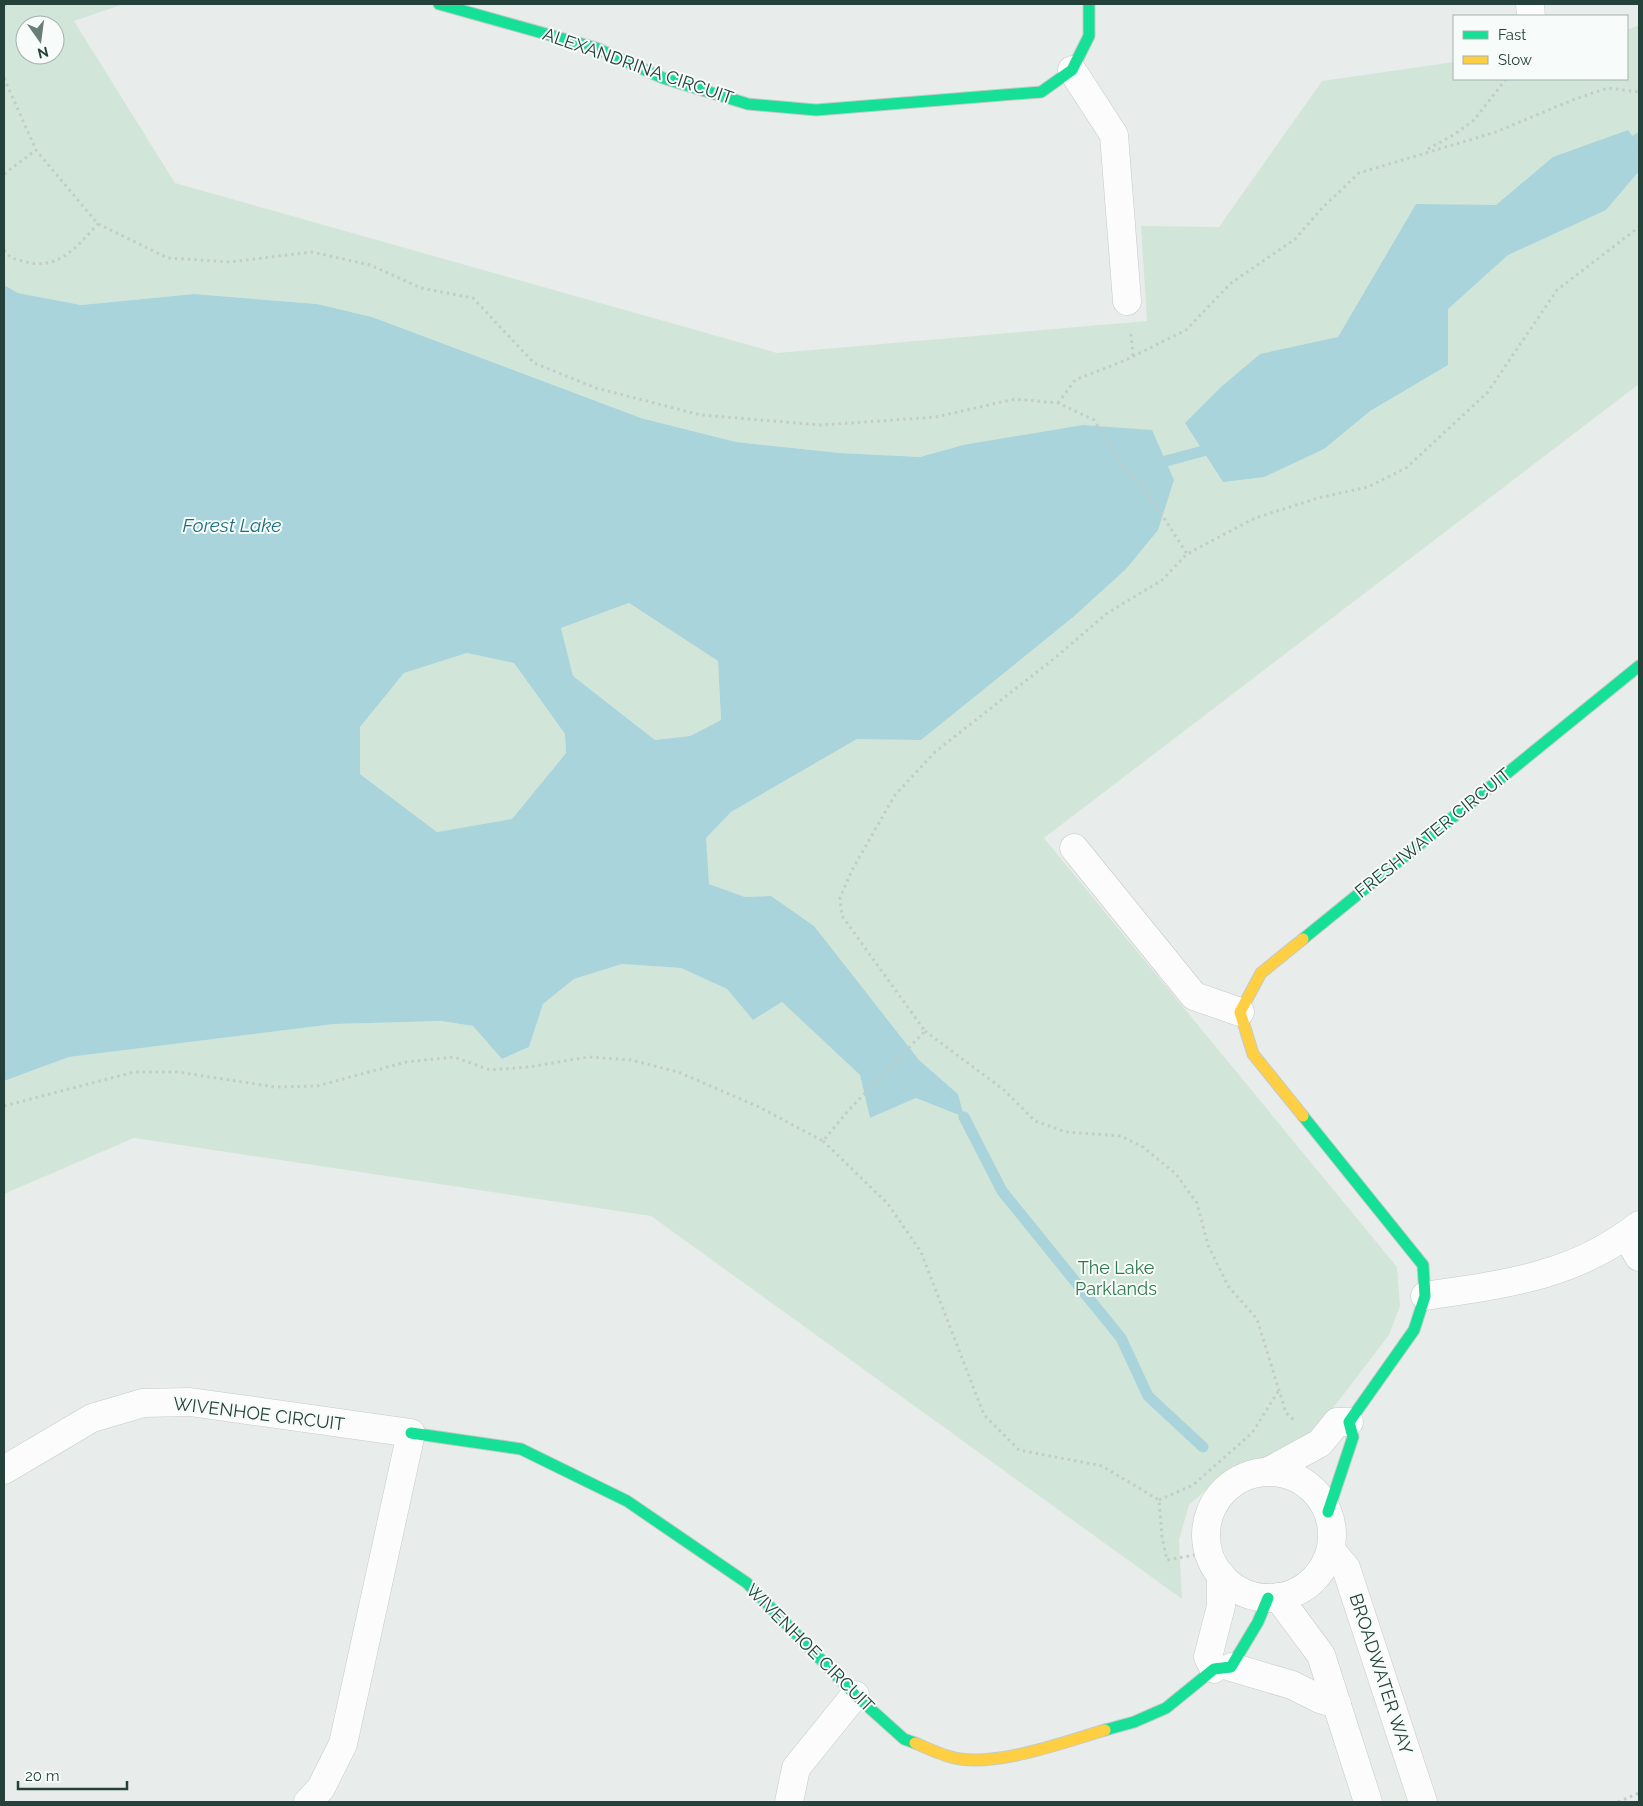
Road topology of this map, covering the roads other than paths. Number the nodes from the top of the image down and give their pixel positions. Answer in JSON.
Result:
{"nodes":[{"id":1,"x":439,"y":4,"type":"edge"},
{"id":2,"x":1089,"y":4,"type":"edge"},
{"id":3,"x":1072,"y":70,"type":"junction"},
{"id":4,"x":1127,"y":301,"type":"dead end"},
{"id":5,"x":1639,"y":666,"type":"edge"},
{"id":6,"x":1074,"y":848,"type":"dead end"},
{"id":7,"x":1240,"y":1012,"type":"junction"},
{"id":8,"x":1635,"y":1239,"type":"edge"},
{"id":9,"x":1425,"y":1296,"type":"junction"},
{"id":10,"x":1349,"y":1422,"type":"junction"},
{"id":11,"x":411,"y":1433,"type":"junction"},
{"id":12,"x":4,"y":1470,"type":"edge"},
{"id":13,"x":1269,"y":1471,"type":"junction"},
{"id":14,"x":1328,"y":1512,"type":"junction"},
{"id":15,"x":1331,"y":1550,"type":"junction"},
{"id":16,"x":1221,"y":1575,"type":"junction"},
{"id":17,"x":1273,"y":1598,"type":"junction"},
{"id":18,"x":1222,"y":1668,"type":"junction"},
{"id":19,"x":855,"y":1695,"type":"junction"},
{"id":20,"x":1337,"y":1704,"type":"junction"},
{"id":21,"x":308,"y":1802,"type":"edge"},
{"id":22,"x":789,"y":1802,"type":"edge"},
{"id":23,"x":1368,"y":1802,"type":"edge"},
{"id":24,"x":1422,"y":1802,"type":"edge"}],
"edges":[{"from":1,"to":3,"type":"street","name":"ALEXANDRINA CIRCUIT"},
{"from":2,"to":3,"type":"street","name":"ALEXANDRINA CIRCUIT"},
{"from":3,"to":4,"type":"street"},
{"from":5,"to":7,"type":"street","name":"FRESHWATER CIRCUIT"},
{"from":6,"to":7,"type":"street"},
{"from":7,"to":9,"type":"street"},
{"from":8,"to":9,"type":"street"},
{"from":9,"to":10,"type":"street"},
{"from":10,"to":13,"type":"street"},
{"from":10,"to":14,"type":"street"},
{"from":11,"to":12,"type":"street","name":"WIVENHOE CIRCUIT"},
{"from":11,"to":19,"type":"street","name":"WIVENHOE CIRCUIT"},
{"from":11,"to":21,"type":"street"},
{"from":13,"to":14,"type":"street"},
{"from":13,"to":16,"type":"street"},
{"from":14,"to":15,"type":"street"},
{"from":15,"to":17,"type":"street"},
{"from":15,"to":24,"type":"street","name":"BROADWATER WAY"},
{"from":16,"to":17,"type":"street"},
{"from":16,"to":18,"type":"street"},
{"from":17,"to":18,"type":"street","name":"WIVENHOE CIRCUIT"},
{"from":17,"to":20,"type":"street"},
{"from":18,"to":19,"type":"street","name":"WIVENHOE CIRCUIT"},
{"from":18,"to":20,"type":"street"},
{"from":19,"to":22,"type":"street"},
{"from":20,"to":23,"type":"street"}]}
